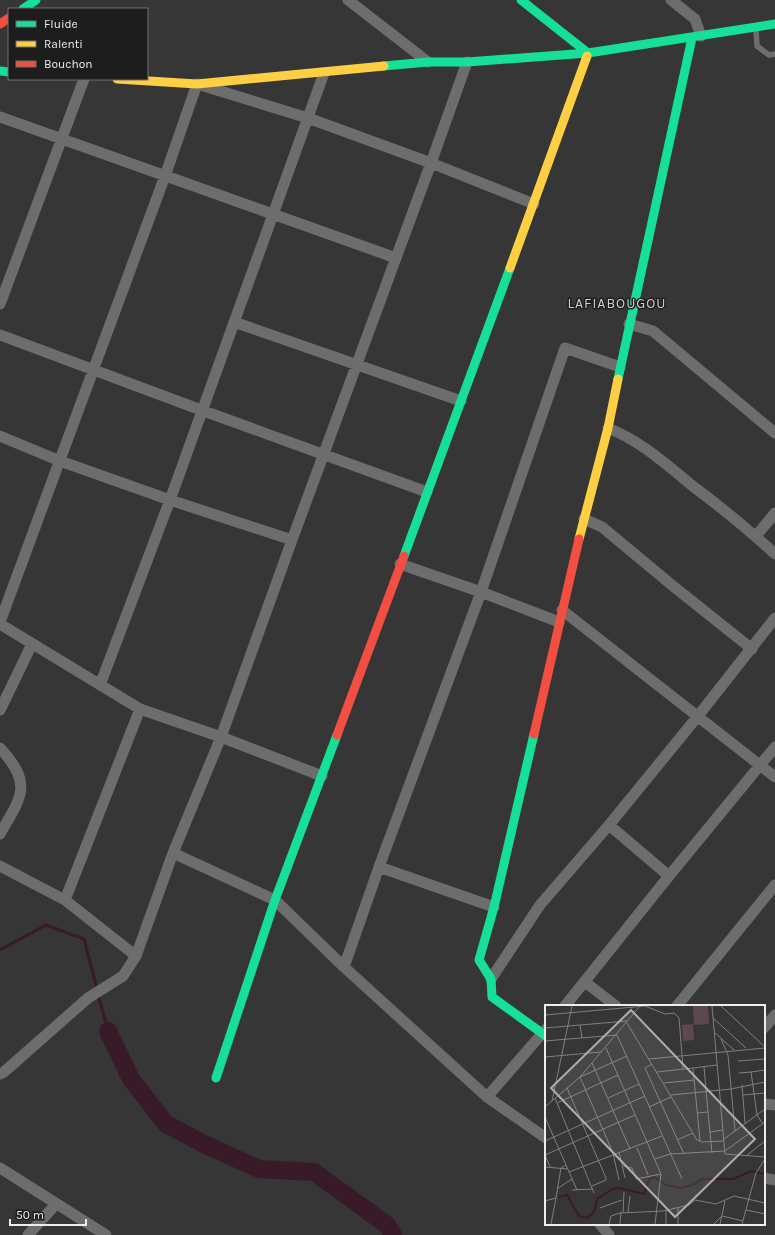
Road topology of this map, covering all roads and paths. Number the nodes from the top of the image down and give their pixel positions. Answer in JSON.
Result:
{"nodes":[{"id":1,"x":36,"y":0,"type":"edge"},
{"id":2,"x":348,"y":0,"type":"edge"},
{"id":3,"x":522,"y":0,"type":"edge"},
{"id":4,"x":672,"y":0,"type":"edge"},
{"id":5,"x":24,"y":8,"type":"edge"},
{"id":6,"x":775,"y":24,"type":"edge"},
{"id":7,"x":756,"y":26,"type":"junction"},
{"id":8,"x":697,"y":37,"type":"junction"},
{"id":9,"x":588,"y":53,"type":"junction"},
{"id":10,"x":772,"y":54,"type":"edge"},
{"id":11,"x":775,"y":60,"type":"edge"},
{"id":12,"x":428,"y":62,"type":"junction"},
{"id":13,"x":467,"y":62,"type":"junction"},
{"id":14,"x":324,"y":73,"type":"junction"},
{"id":15,"x":84,"y":80,"type":"edge"},
{"id":16,"x":133,"y":80,"type":"edge"},
{"id":17,"x":197,"y":84,"type":"junction"},
{"id":18,"x":0,"y":117,"type":"edge"},
{"id":19,"x":308,"y":118,"type":"junction"},
{"id":20,"x":62,"y":139,"type":"junction"},
{"id":21,"x":431,"y":164,"type":"junction"},
{"id":22,"x":165,"y":176,"type":"junction"},
{"id":23,"x":534,"y":204,"type":"junction"},
{"id":24,"x":272,"y":214,"type":"junction"},
{"id":25,"x":396,"y":258,"type":"junction"},
{"id":26,"x":0,"y":304,"type":"edge"},
{"id":27,"x":234,"y":322,"type":"junction"},
{"id":28,"x":629,"y":324,"type":"junction"},
{"id":29,"x":0,"y":335,"type":"edge"},
{"id":30,"x":356,"y":364,"type":"junction"},
{"id":31,"x":620,"y":367,"type":"junction"},
{"id":32,"x":94,"y":370,"type":"junction"},
{"id":33,"x":461,"y":401,"type":"junction"},
{"id":34,"x":201,"y":410,"type":"junction"},
{"id":35,"x":608,"y":428,"type":"junction"},
{"id":36,"x":775,"y":433,"type":"edge"},
{"id":37,"x":0,"y":436,"type":"edge"},
{"id":38,"x":324,"y":454,"type":"junction"},
{"id":39,"x":60,"y":461,"type":"junction"},
{"id":40,"x":427,"y":492,"type":"junction"},
{"id":41,"x":170,"y":500,"type":"junction"},
{"id":42,"x":775,"y":513,"type":"edge"},
{"id":43,"x":584,"y":519,"type":"junction"},
{"id":44,"x":756,"y":536,"type":"junction"},
{"id":45,"x":292,"y":540,"type":"junction"},
{"id":46,"x":775,"y":554,"type":"edge"},
{"id":47,"x":400,"y":564,"type":"junction"},
{"id":48,"x":481,"y":592,"type":"junction"},
{"id":49,"x":562,"y":610,"type":"junction"},
{"id":50,"x":775,"y":618,"type":"edge"},
{"id":51,"x":560,"y":622,"type":"junction"},
{"id":52,"x":0,"y":623,"type":"edge"},
{"id":53,"x":32,"y":644,"type":"junction"},
{"id":54,"x":752,"y":649,"type":"junction"},
{"id":55,"x":100,"y":685,"type":"junction"},
{"id":56,"x":140,"y":709,"type":"junction"},
{"id":57,"x":0,"y":710,"type":"edge"},
{"id":58,"x":698,"y":716,"type":"junction"},
{"id":59,"x":221,"y":737,"type":"junction"},
{"id":60,"x":775,"y":747,"type":"edge"},
{"id":61,"x":0,"y":748,"type":"edge"},
{"id":62,"x":760,"y":766,"type":"junction"},
{"id":63,"x":322,"y":776,"type":"junction"},
{"id":64,"x":775,"y":777,"type":"edge"},
{"id":65,"x":608,"y":825,"type":"junction"},
{"id":66,"x":0,"y":834,"type":"edge"},
{"id":67,"x":173,"y":853,"type":"junction"},
{"id":68,"x":0,"y":866,"type":"edge"},
{"id":69,"x":379,"y":867,"type":"junction"},
{"id":70,"x":669,"y":876,"type":"junction"},
{"id":71,"x":775,"y":885,"type":"edge"},
{"id":72,"x":65,"y":900,"type":"junction"},
{"id":73,"x":275,"y":900,"type":"junction"},
{"id":74,"x":494,"y":907,"type":"junction"},
{"id":75,"x":136,"y":956,"type":"junction"},
{"id":76,"x":344,"y":967,"type":"junction"},
{"id":77,"x":491,"y":979,"type":"junction"},
{"id":78,"x":585,"y":982,"type":"junction"},
{"id":79,"x":566,"y":1005,"type":"edge"},
{"id":80,"x":615,"y":1005,"type":"edge"},
{"id":81,"x":678,"y":1005,"type":"edge"},
{"id":82,"x":775,"y":1015,"type":"edge"},
{"id":83,"x":765,"y":1027,"type":"edge"},
{"id":84,"x":545,"y":1032,"type":"edge"},
{"id":85,"x":0,"y":1074,"type":"edge"},
{"id":86,"x":216,"y":1078,"type":"dead end"},
{"id":87,"x":487,"y":1097,"type":"junction"},
{"id":88,"x":765,"y":1104,"type":"edge"},
{"id":89,"x":775,"y":1105,"type":"edge"},
{"id":90,"x":545,"y":1137,"type":"edge"},
{"id":91,"x":0,"y":1168,"type":"edge"},
{"id":92,"x":765,"y":1178,"type":"edge"},
{"id":93,"x":775,"y":1180,"type":"edge"},
{"id":94,"x":56,"y":1204,"type":"junction"},
{"id":95,"x":601,"y":1225,"type":"edge"},
{"id":96,"x":28,"y":1235,"type":"edge"},
{"id":97,"x":106,"y":1235,"type":"edge"},
{"id":98,"x":609,"y":1235,"type":"edge"}],
"edges":[{"from":1,"to":5,"type":"street"},
{"from":2,"to":12,"type":"street"},
{"from":3,"to":9,"type":"street"},
{"from":4,"to":8,"type":"street"},
{"from":6,"to":7,"type":"street"},
{"from":7,"to":8,"type":"street"},
{"from":7,"to":10,"type":"lane"},
{"from":8,"to":9,"type":"street"},
{"from":8,"to":28,"type":"street"},
{"from":9,"to":13,"type":"street"},
{"from":9,"to":23,"type":"street"},
{"from":10,"to":11,"type":"lane"},
{"from":12,"to":13,"type":"street"},
{"from":12,"to":14,"type":"street"},
{"from":13,"to":21,"type":"street"},
{"from":14,"to":17,"type":"street"},
{"from":14,"to":19,"type":"street"},
{"from":15,"to":20,"type":"street"},
{"from":16,"to":17,"type":"street"},
{"from":17,"to":19,"type":"street"},
{"from":17,"to":22,"type":"street"},
{"from":18,"to":20,"type":"street"},
{"from":19,"to":21,"type":"street"},
{"from":19,"to":24,"type":"street"},
{"from":20,"to":22,"type":"street"},
{"from":20,"to":26,"type":"street"},
{"from":21,"to":23,"type":"street"},
{"from":21,"to":25,"type":"street"},
{"from":22,"to":24,"type":"street"},
{"from":22,"to":32,"type":"street"},
{"from":23,"to":33,"type":"street"},
{"from":24,"to":25,"type":"street"},
{"from":24,"to":27,"type":"street"},
{"from":25,"to":30,"type":"street"},
{"from":27,"to":30,"type":"street"},
{"from":27,"to":34,"type":"street"},
{"from":28,"to":31,"type":"street"},
{"from":28,"to":36,"type":"street"},
{"from":29,"to":32,"type":"street"},
{"from":30,"to":33,"type":"street"},
{"from":30,"to":38,"type":"street"},
{"from":31,"to":35,"type":"street"},
{"from":31,"to":48,"type":"street"},
{"from":32,"to":34,"type":"street"},
{"from":32,"to":39,"type":"street"},
{"from":33,"to":40,"type":"street"},
{"from":34,"to":38,"type":"street"},
{"from":34,"to":41,"type":"street"},
{"from":35,"to":43,"type":"street"},
{"from":35,"to":44,"type":"street"},
{"from":37,"to":39,"type":"street"},
{"from":38,"to":40,"type":"street"},
{"from":38,"to":45,"type":"street"},
{"from":39,"to":41,"type":"street"},
{"from":39,"to":52,"type":"street"},
{"from":40,"to":47,"type":"street"},
{"from":41,"to":45,"type":"street"},
{"from":41,"to":55,"type":"street"},
{"from":42,"to":44,"type":"street"},
{"from":43,"to":49,"type":"street"},
{"from":43,"to":54,"type":"street"},
{"from":44,"to":46,"type":"street"},
{"from":45,"to":59,"type":"street"},
{"from":47,"to":48,"type":"street"},
{"from":47,"to":63,"type":"street"},
{"from":48,"to":51,"type":"street"},
{"from":48,"to":69,"type":"street"},
{"from":49,"to":51,"type":"street"},
{"from":49,"to":58,"type":"street"},
{"from":50,"to":54,"type":"street"},
{"from":51,"to":74,"type":"street"},
{"from":52,"to":53,"type":"street"},
{"from":53,"to":55,"type":"street"},
{"from":53,"to":57,"type":"street"},
{"from":54,"to":58,"type":"street"},
{"from":55,"to":56,"type":"street"},
{"from":56,"to":59,"type":"street"},
{"from":56,"to":72,"type":"street"},
{"from":58,"to":62,"type":"street"},
{"from":58,"to":65,"type":"street"},
{"from":59,"to":63,"type":"street"},
{"from":59,"to":67,"type":"street"},
{"from":60,"to":62,"type":"street"},
{"from":61,"to":66,"type":"street"},
{"from":62,"to":64,"type":"street"},
{"from":62,"to":70,"type":"street"},
{"from":63,"to":73,"type":"street"},
{"from":65,"to":70,"type":"street"},
{"from":65,"to":77,"type":"street"},
{"from":67,"to":73,"type":"street"},
{"from":67,"to":75,"type":"street"},
{"from":68,"to":72,"type":"street"},
{"from":69,"to":74,"type":"street"},
{"from":69,"to":76,"type":"street"},
{"from":70,"to":78,"type":"street"},
{"from":71,"to":81,"type":"street"},
{"from":72,"to":75,"type":"street"},
{"from":73,"to":76,"type":"street"},
{"from":73,"to":86,"type":"street"},
{"from":74,"to":77,"type":"street"},
{"from":75,"to":85,"type":"street"},
{"from":76,"to":87,"type":"street"},
{"from":77,"to":84,"type":"street"},
{"from":78,"to":79,"type":"street"},
{"from":78,"to":80,"type":"street"},
{"from":82,"to":83,"type":"street"},
{"from":84,"to":87,"type":"street"},
{"from":87,"to":90,"type":"street"},
{"from":88,"to":89,"type":"street"},
{"from":91,"to":94,"type":"street"},
{"from":92,"to":93,"type":"street"},
{"from":94,"to":96,"type":"street"},
{"from":94,"to":97,"type":"street"},
{"from":95,"to":98,"type":"street"}]}
